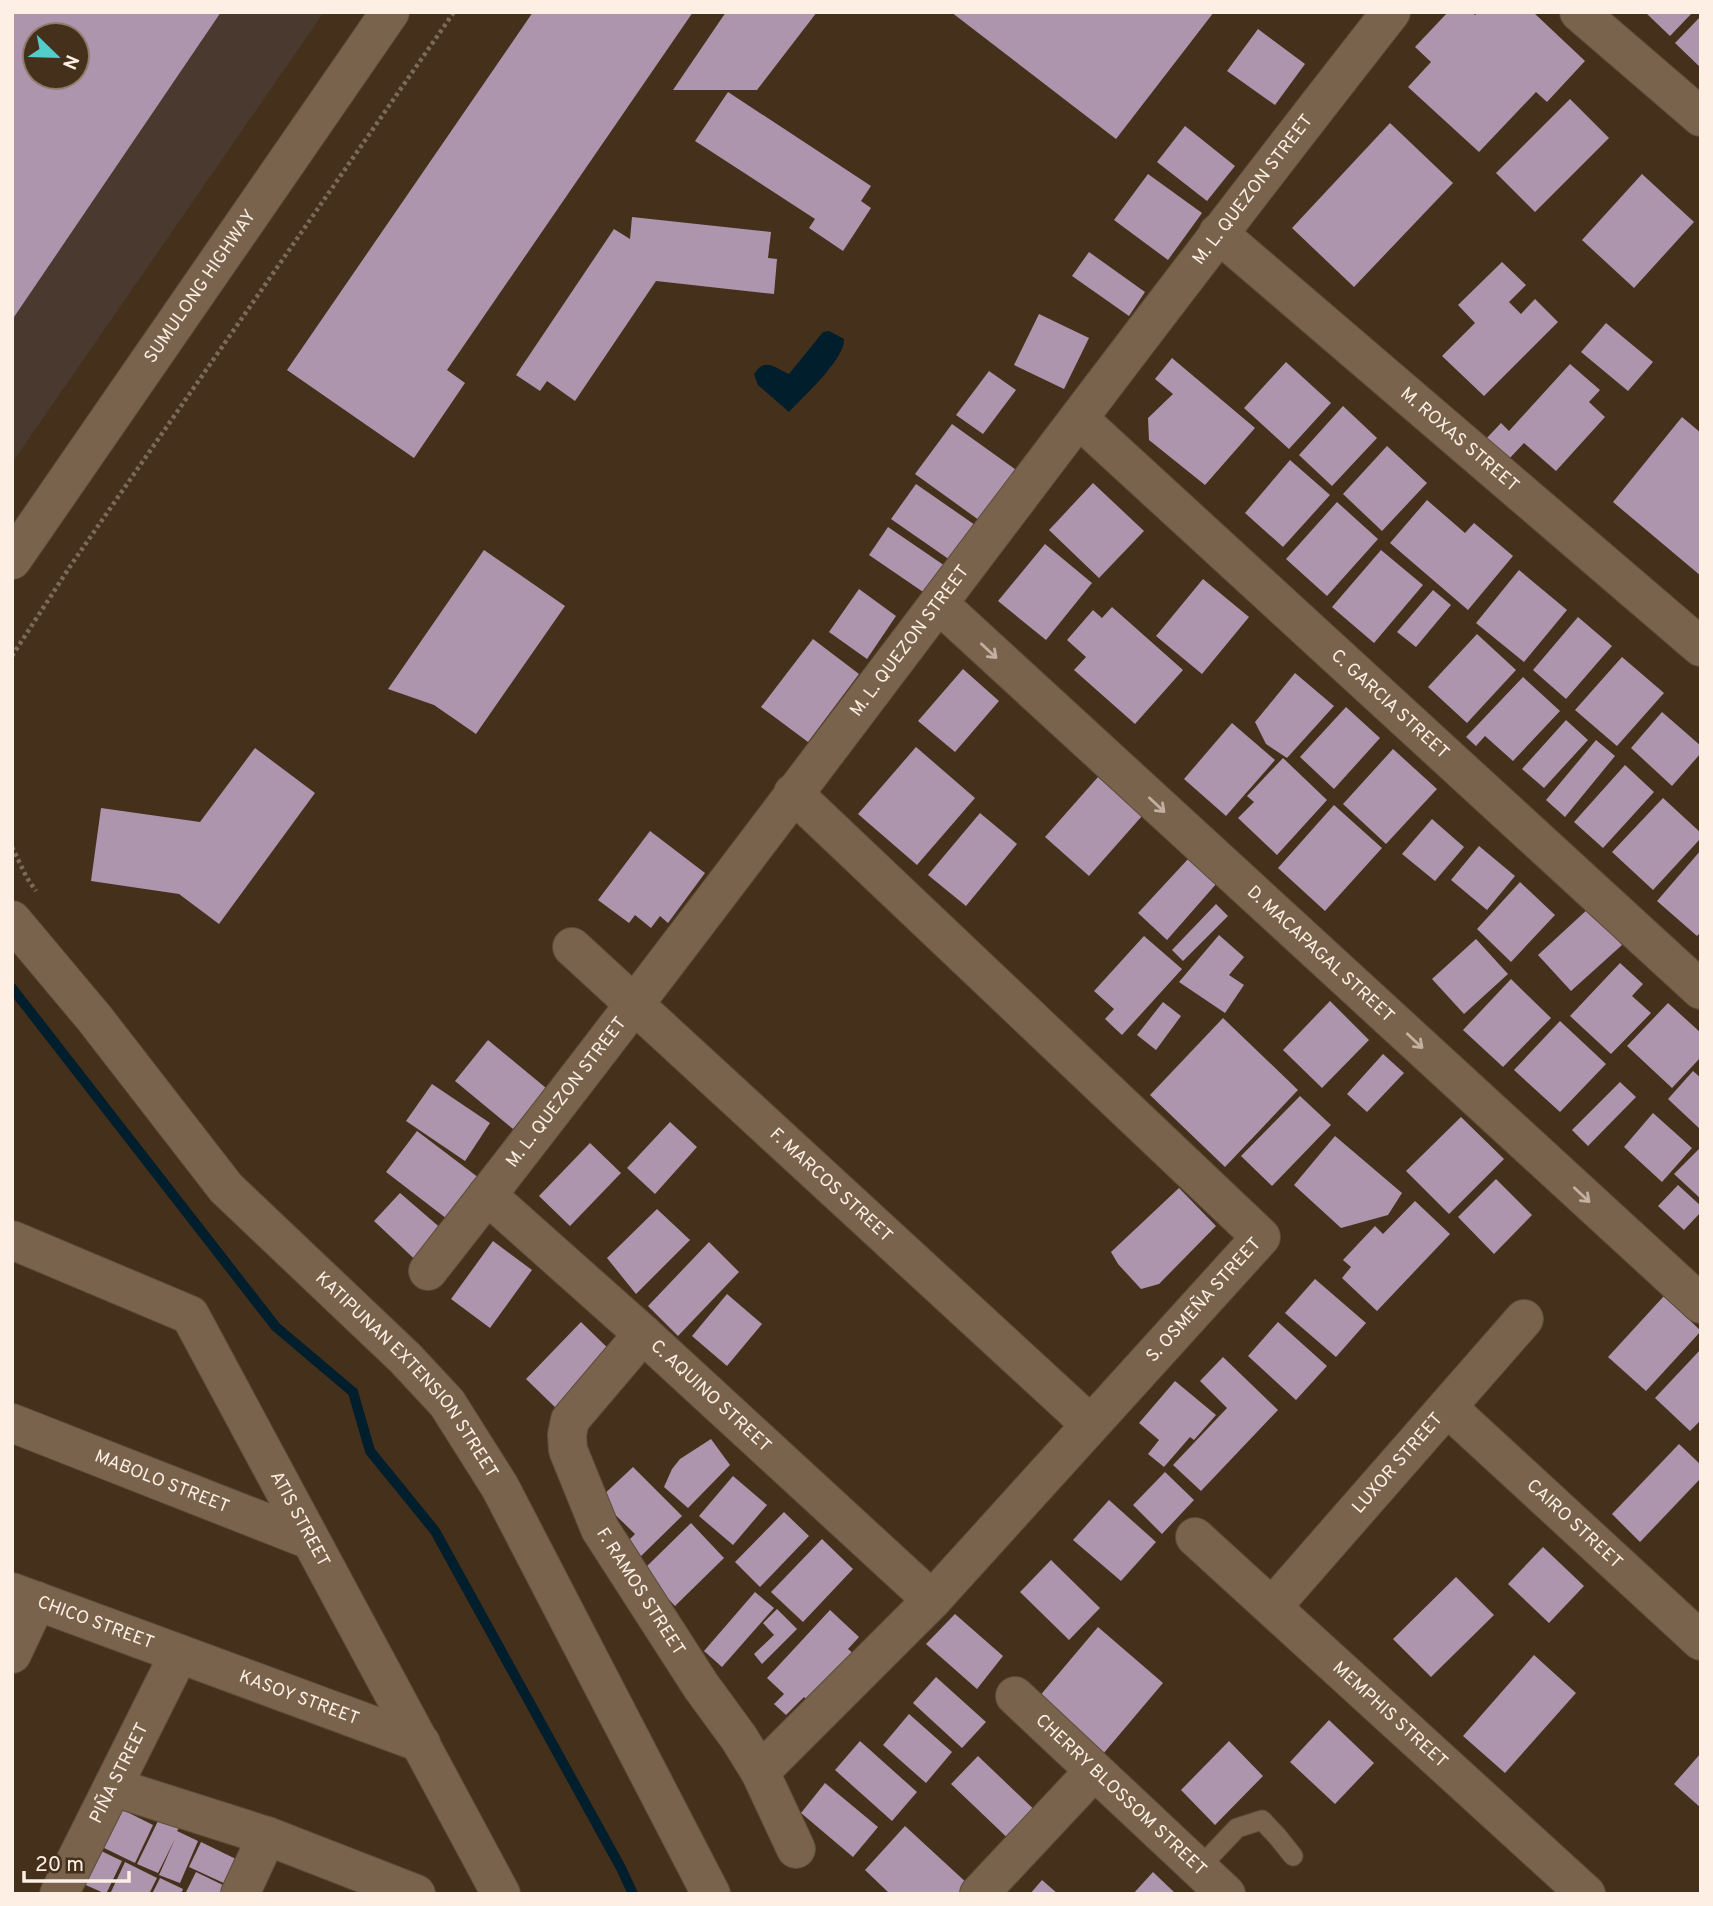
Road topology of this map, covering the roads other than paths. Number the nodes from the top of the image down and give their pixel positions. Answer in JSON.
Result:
{"nodes":[{"id":1,"x":390,"y":12,"type":"edge"},
{"id":2,"x":1391,"y":12,"type":"edge"},
{"id":3,"x":1579,"y":12,"type":"edge"},
{"id":4,"x":1701,"y":117,"type":"edge"},
{"id":5,"x":1218,"y":233,"type":"junction"},
{"id":6,"x":1079,"y":419,"type":"junction"},
{"id":7,"x":12,"y":559,"type":"edge"},
{"id":8,"x":939,"y":604,"type":"junction"},
{"id":9,"x":1701,"y":647,"type":"edge"},
{"id":10,"x":793,"y":793,"type":"junction"},
{"id":11,"x":12,"y":920,"type":"edge"},
{"id":12,"x":572,"y":947,"type":"dead end"},
{"id":13,"x":1701,"y":990,"type":"edge"},
{"id":14,"x":635,"y":1006,"type":"junction"},
{"id":15,"x":487,"y":1195,"type":"junction"},
{"id":16,"x":12,"y":1240,"type":"edge"},
{"id":17,"x":428,"y":1271,"type":"dead end"},
{"id":18,"x":1701,"y":1304,"type":"edge"},
{"id":19,"x":1524,"y":1319,"type":"dead end"},
{"id":20,"x":643,"y":1334,"type":"junction"},
{"id":21,"x":1447,"y":1407,"type":"junction"},
{"id":22,"x":12,"y":1423,"type":"edge"},
{"id":23,"x":1090,"y":1424,"type":"junction"},
{"id":24,"x":1195,"y":1537,"type":"dead end"},
{"id":25,"x":310,"y":1540,"type":"junction"},
{"id":26,"x":25,"y":1596,"type":"edge"},
{"id":27,"x":932,"y":1600,"type":"junction"},
{"id":28,"x":1272,"y":1607,"type":"junction"},
{"id":29,"x":1701,"y":1641,"type":"edge"},
{"id":30,"x":12,"y":1654,"type":"edge"},
{"id":31,"x":179,"y":1654,"type":"junction"},
{"id":32,"x":1015,"y":1696,"type":"dead end"},
{"id":33,"x":421,"y":1743,"type":"junction"},
{"id":34,"x":1094,"y":1771,"type":"junction"},
{"id":35,"x":760,"y":1772,"type":"junction"},
{"id":36,"x":113,"y":1787,"type":"junction"},
{"id":37,"x":267,"y":1836,"type":"junction"},
{"id":38,"x":796,"y":1849,"type":"dead end"},
{"id":39,"x":1293,"y":1856,"type":"dead end"},
{"id":40,"x":1213,"y":1881,"type":"edge"},
{"id":41,"x":59,"y":1894,"type":"edge"},
{"id":42,"x":240,"y":1894,"type":"edge"},
{"id":43,"x":416,"y":1894,"type":"edge"},
{"id":44,"x":501,"y":1894,"type":"edge"},
{"id":45,"x":711,"y":1894,"type":"edge"},
{"id":46,"x":979,"y":1894,"type":"edge"},
{"id":47,"x":1586,"y":1894,"type":"edge"}],
"edges":[{"from":1,"to":7,"type":"street","name":"SUMULONG HIGHWAY"},
{"from":2,"to":5,"type":"street","name":"M. L. QUEZON STREET"},
{"from":3,"to":4,"type":"street"},
{"from":5,"to":6,"type":"street","name":"M. L. QUEZON STREET"},
{"from":5,"to":9,"type":"street","name":"M. ROXAS STREET"},
{"from":6,"to":8,"type":"street","name":"M. L. QUEZON STREET"},
{"from":6,"to":13,"type":"street","name":"C. GARCIA STREET"},
{"from":8,"to":10,"type":"street","name":"M. L. QUEZON STREET"},
{"from":8,"to":18,"type":"street","name":"D. MACAPAGAL STREET","one_way":true},
{"from":10,"to":14,"type":"street","name":"M. L. QUEZON STREET"},
{"from":10,"to":23,"type":"street","name":"S. OSMEÑA STREET"},
{"from":11,"to":45,"type":"street","name":"KATIPUNAN EXTENSION STREET"},
{"from":12,"to":14,"type":"street","name":"F. MARCOS STREET"},
{"from":14,"to":15,"type":"street","name":"M. L. QUEZON STREET"},
{"from":14,"to":23,"type":"street","name":"F. MARCOS STREET"},
{"from":15,"to":17,"type":"street","name":"M. L. QUEZON STREET"},
{"from":15,"to":20,"type":"street","name":"C. AQUINO STREET"},
{"from":16,"to":25,"type":"street","name":"ATIS STREET"},
{"from":19,"to":21,"type":"street","name":"LUXOR STREET"},
{"from":20,"to":27,"type":"street","name":"C. AQUINO STREET"},
{"from":20,"to":35,"type":"street","name":"F. RAMOS STREET"},
{"from":21,"to":28,"type":"street","name":"LUXOR STREET"},
{"from":21,"to":29,"type":"street","name":"CAIRO STREET"},
{"from":22,"to":25,"type":"street","name":"MABOLO STREET"},
{"from":23,"to":27,"type":"street","name":"S. OSMEÑA STREET"},
{"from":24,"to":28,"type":"street","name":"MEMPHIS STREET"},
{"from":25,"to":33,"type":"street","name":"ATIS STREET"},
{"from":26,"to":30,"type":"street"},
{"from":26,"to":31,"type":"street","name":"CHICO STREET"},
{"from":27,"to":35,"type":"street","name":"S. OSMEÑA STREET"},
{"from":28,"to":47,"type":"street","name":"MEMPHIS STREET"},
{"from":31,"to":33,"type":"street","name":"KASOY STREET"},
{"from":31,"to":36,"type":"street","name":"PIÑA STREET"},
{"from":32,"to":34,"type":"street","name":"CHERRY BLOSSOM STREET"},
{"from":33,"to":44,"type":"street","name":"ATIS STREET"},
{"from":34,"to":40,"type":"street","name":"CHERRY BLOSSOM STREET"},
{"from":34,"to":46,"type":"street"},
{"from":35,"to":38,"type":"street","name":"F. RAMOS STREET"},
{"from":36,"to":37,"type":"street"},
{"from":36,"to":41,"type":"street","name":"PIÑA STREET"},
{"from":37,"to":42,"type":"street"},
{"from":37,"to":43,"type":"street"},
{"from":39,"to":40,"type":"lane"}]}
